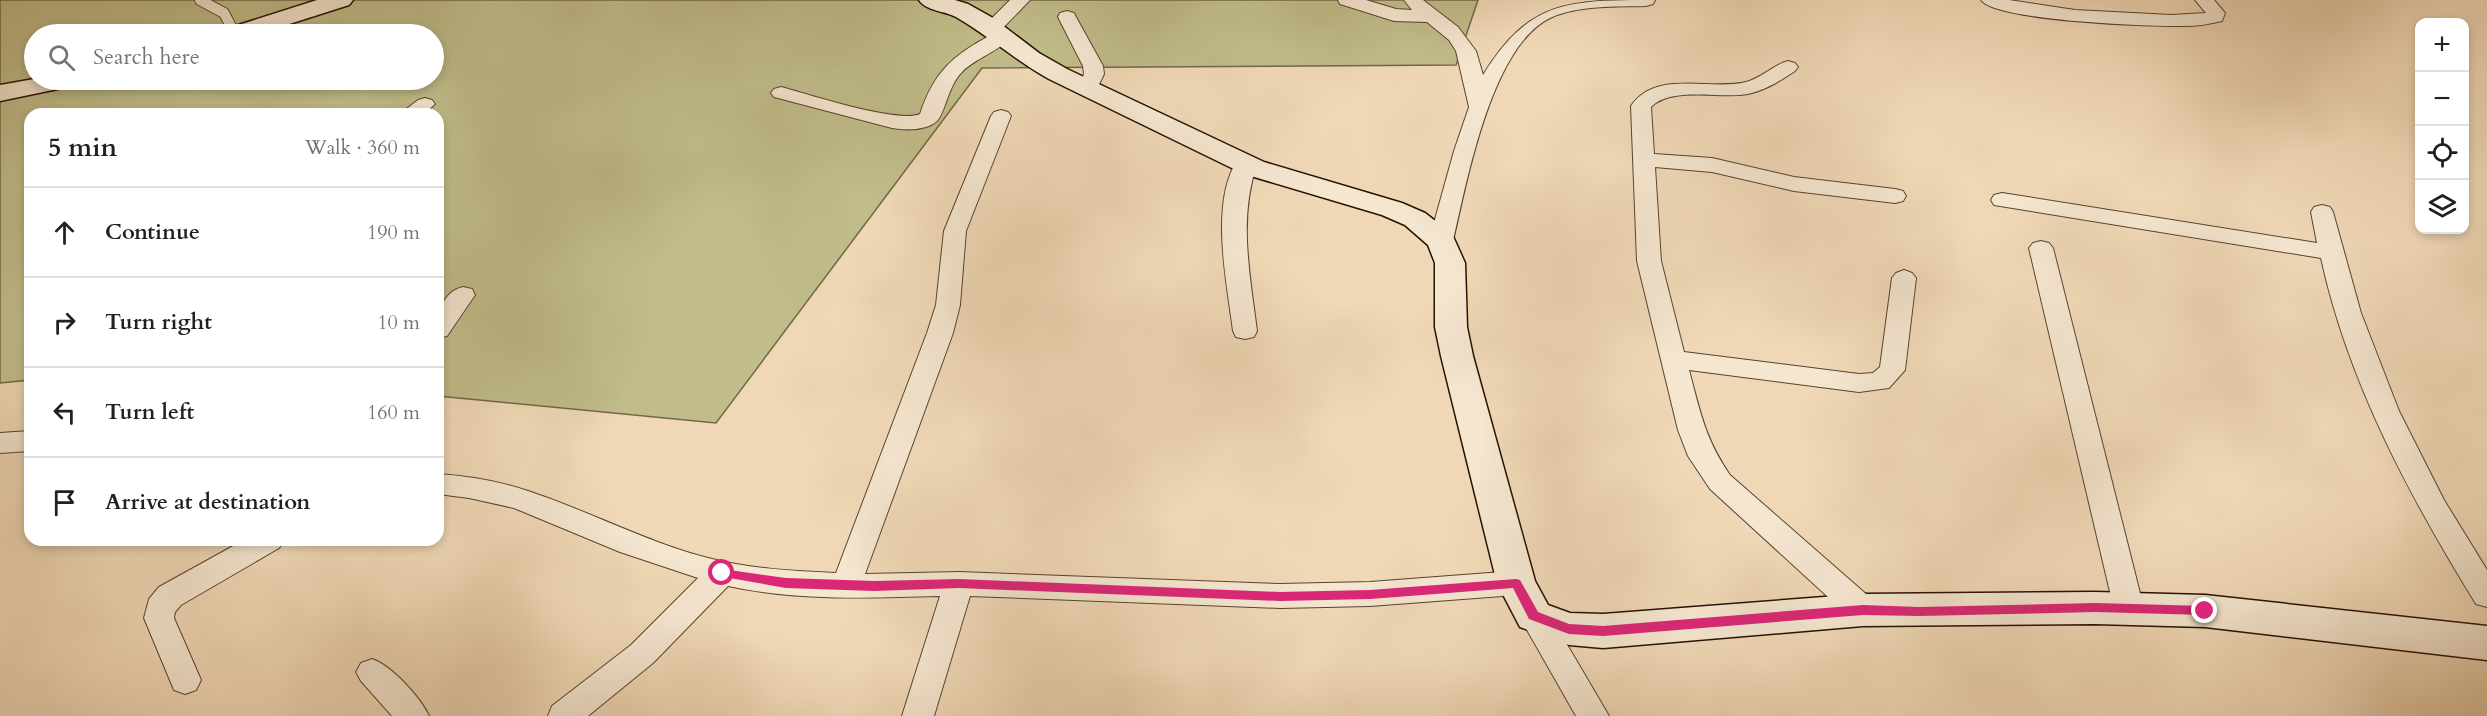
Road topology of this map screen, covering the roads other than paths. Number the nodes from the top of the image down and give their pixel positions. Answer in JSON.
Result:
{"nodes":[{"id":1,"x":200,"y":0,"type":"edge"},
{"id":2,"x":341,"y":0,"type":"edge"},
{"id":3,"x":932,"y":0,"type":"edge"},
{"id":4,"x":1021,"y":0,"type":"edge"},
{"id":5,"x":1347,"y":0,"type":"edge"},
{"id":6,"x":1413,"y":0,"type":"edge"},
{"id":7,"x":1646,"y":0,"type":"edge"},
{"id":8,"x":1990,"y":0,"type":"edge"},
{"id":9,"x":2204,"y":0,"type":"edge"},
{"id":10,"x":1067,"y":18,"type":"dead end"},
{"id":11,"x":1430,"y":18,"type":"junction"},
{"id":12,"x":230,"y":24,"type":"edge"},
{"id":13,"x":266,"y":24,"type":"edge"},
{"id":14,"x":996,"y":33,"type":"junction"},
{"id":15,"x":1788,"y":67,"type":"dead end"},
{"id":16,"x":1089,"y":87,"type":"junction"},
{"id":17,"x":24,"y":88,"type":"edge"},
{"id":18,"x":0,"y":93,"type":"edge"},
{"id":19,"x":781,"y":93,"type":"dead end"},
{"id":20,"x":1479,"y":107,"type":"junction"},
{"id":21,"x":1001,"y":116,"type":"dead end"},
{"id":22,"x":1643,"y":159,"type":"junction"},
{"id":23,"x":1245,"y":164,"type":"junction"},
{"id":24,"x":1895,"y":196,"type":"dead end"},
{"id":25,"x":2002,"y":200,"type":"dead end"},
{"id":26,"x":2322,"y":212,"type":"dead end"},
{"id":27,"x":1441,"y":241,"type":"junction"},
{"id":28,"x":2041,"y":248,"type":"dead end"},
{"id":29,"x":2330,"y":252,"type":"junction"},
{"id":30,"x":1904,"y":278,"type":"dead end"},
{"id":31,"x":463,"y":295,"type":"dead end"},
{"id":32,"x":444,"y":322,"type":"edge"},
{"id":33,"x":1245,"y":332,"type":"dead end"},
{"id":34,"x":1672,"y":359,"type":"junction"},
{"id":35,"x":24,"y":441,"type":"edge"},
{"id":36,"x":0,"y":443,"type":"edge"},
{"id":37,"x":444,"y":485,"type":"edge"},
{"id":38,"x":257,"y":546,"type":"edge"},
{"id":39,"x":722,"y":573,"type":"junction"},
{"id":40,"x":959,"y":584,"type":"junction"},
{"id":41,"x":1516,"y":584,"type":"junction"},
{"id":42,"x":846,"y":585,"type":"junction"},
{"id":43,"x":2487,"y":595,"type":"edge"},
{"id":44,"x":2129,"y":609,"type":"junction"},
{"id":45,"x":1863,"y":610,"type":"junction"},
{"id":46,"x":1534,"y":616,"type":"junction"},
{"id":47,"x":2487,"y":643,"type":"edge"},
{"id":48,"x":372,"y":672,"type":"dead end"},
{"id":49,"x":185,"y":680,"type":"dead end"},
{"id":50,"x":413,"y":716,"type":"edge"},
{"id":51,"x":564,"y":716,"type":"edge"},
{"id":52,"x":918,"y":716,"type":"edge"},
{"id":53,"x":1593,"y":716,"type":"edge"}],
"edges":[{"from":1,"to":12,"type":"lane"},
{"from":2,"to":13,"type":"street"},
{"from":3,"to":14,"type":"street"},
{"from":4,"to":14,"type":"street"},
{"from":5,"to":11,"type":"street"},
{"from":6,"to":11,"type":"street"},
{"from":7,"to":20,"type":"street"},
{"from":8,"to":9,"type":"street"},
{"from":10,"to":16,"type":"street"},
{"from":11,"to":20,"type":"street"},
{"from":14,"to":16,"type":"street"},
{"from":14,"to":19,"type":"street"},
{"from":15,"to":22,"type":"street"},
{"from":16,"to":23,"type":"street"},
{"from":17,"to":18,"type":"street"},
{"from":20,"to":27,"type":"street"},
{"from":21,"to":42,"type":"street"},
{"from":22,"to":24,"type":"street"},
{"from":22,"to":34,"type":"street"},
{"from":23,"to":27,"type":"street"},
{"from":23,"to":33,"type":"street"},
{"from":25,"to":29,"type":"street"},
{"from":26,"to":29,"type":"street"},
{"from":27,"to":41,"type":"street"},
{"from":28,"to":44,"type":"street"},
{"from":29,"to":43,"type":"street"},
{"from":30,"to":34,"type":"street"},
{"from":31,"to":32,"type":"street"},
{"from":34,"to":45,"type":"street"},
{"from":35,"to":36,"type":"street"},
{"from":37,"to":39,"type":"street"},
{"from":38,"to":49,"type":"street"},
{"from":39,"to":42,"type":"street"},
{"from":39,"to":51,"type":"street"},
{"from":40,"to":41,"type":"street"},
{"from":40,"to":42,"type":"street"},
{"from":40,"to":52,"type":"street"},
{"from":41,"to":46,"type":"street"},
{"from":44,"to":45,"type":"street"},
{"from":44,"to":47,"type":"street"},
{"from":45,"to":46,"type":"street"},
{"from":46,"to":53,"type":"street"},
{"from":48,"to":50,"type":"street"}]}
